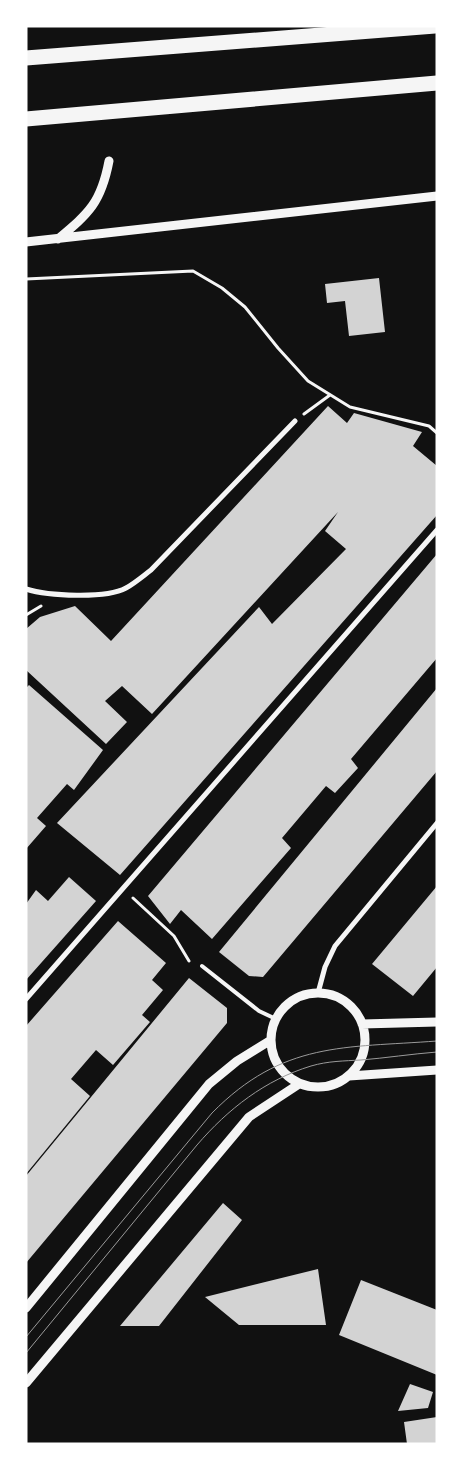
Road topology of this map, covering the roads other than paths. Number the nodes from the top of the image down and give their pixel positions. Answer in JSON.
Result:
{"nodes":[{"id":1,"x":435,"y":26,"type":"edge"},
{"id":2,"x":26,"y":58,"type":"edge"},
{"id":3,"x":437,"y":83,"type":"edge"},
{"id":4,"x":26,"y":119,"type":"edge"},
{"id":5,"x":109,"y":161,"type":"dead end"},
{"id":6,"x":437,"y":196,"type":"edge"},
{"id":7,"x":58,"y":240,"type":"junction"},
{"id":8,"x":26,"y":242,"type":"edge"},
{"id":9,"x":295,"y":421,"type":"road end"},
{"id":10,"x":437,"y":530,"type":"edge"},
{"id":11,"x":26,"y":589,"type":"edge"},
{"id":12,"x":437,"y":823,"type":"edge"},
{"id":13,"x":202,"y":966,"type":"road end"},
{"id":14,"x":318,"y":993,"type":"junction"},
{"id":15,"x":26,"y":999,"type":"edge"},
{"id":16,"x":276,"y":1020,"type":"junction"},
{"id":17,"x":437,"y":1022,"type":"edge"},
{"id":18,"x":362,"y":1024,"type":"junction"},
{"id":19,"x":271,"y":1040,"type":"junction"},
{"id":20,"x":437,"y":1070,"type":"edge"},
{"id":21,"x":349,"y":1076,"type":"junction"},
{"id":22,"x":300,"y":1084,"type":"junction"},
{"id":23,"x":26,"y":1308,"type":"edge"},
{"id":24,"x":26,"y":1383,"type":"edge"}],
"edges":[{"from":1,"to":2,"type":"highway"},
{"from":3,"to":4,"type":"highway"},
{"from":5,"to":7,"type":"street"},
{"from":6,"to":7,"type":"street"},
{"from":7,"to":8,"type":"street"},
{"from":9,"to":11,"type":"street"},
{"from":10,"to":15,"type":"street"},
{"from":12,"to":14,"type":"street"},
{"from":13,"to":16,"type":"lane"},
{"from":14,"to":16,"type":"street"},
{"from":14,"to":18,"type":"street"},
{"from":16,"to":19,"type":"street"},
{"from":17,"to":18,"type":"street"},
{"from":18,"to":21,"type":"street"},
{"from":19,"to":22,"type":"street"},
{"from":19,"to":23,"type":"street"},
{"from":20,"to":21,"type":"street"},
{"from":21,"to":22,"type":"street"},
{"from":22,"to":24,"type":"street"}]}
